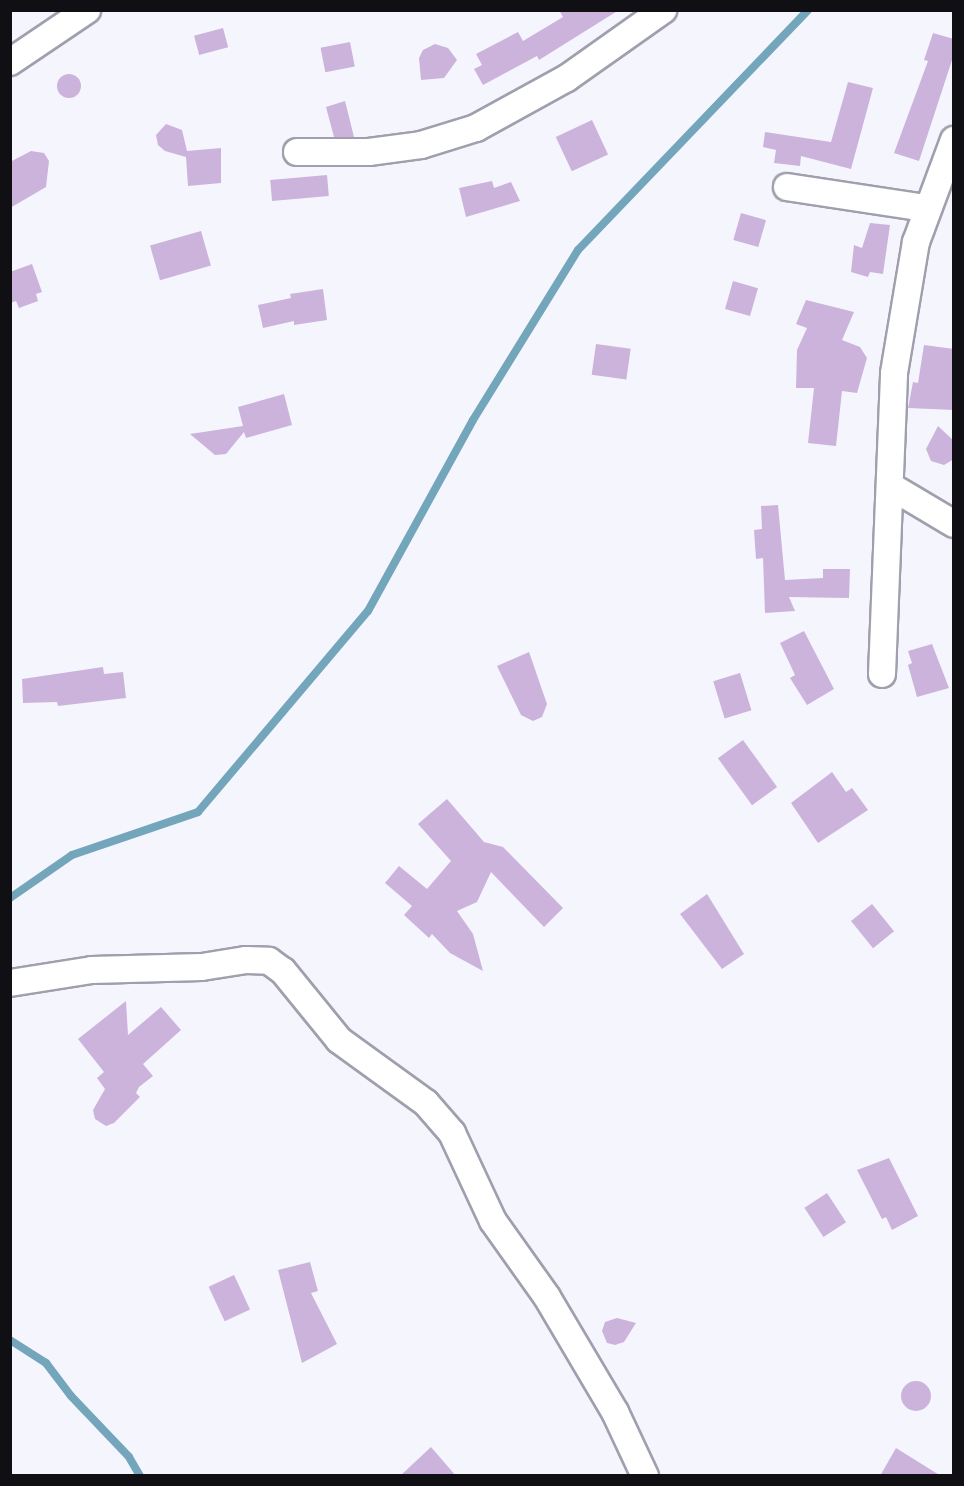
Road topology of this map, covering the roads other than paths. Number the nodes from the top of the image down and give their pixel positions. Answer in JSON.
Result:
{"nodes":[{"id":1,"x":87,"y":10,"type":"edge"},
{"id":2,"x":663,"y":10,"type":"edge"},
{"id":3,"x":10,"y":63,"type":"edge"},
{"id":4,"x":954,"y":140,"type":"edge"},
{"id":5,"x":297,"y":152,"type":"dead end"},
{"id":6,"x":786,"y":187,"type":"dead end"},
{"id":7,"x":926,"y":208,"type":"junction"},
{"id":8,"x":892,"y":487,"type":"junction"},
{"id":9,"x":954,"y":524,"type":"edge"},
{"id":10,"x":882,"y":674,"type":"dead end"},
{"id":11,"x":10,"y":983,"type":"edge"},
{"id":12,"x":645,"y":1476,"type":"edge"}],
"edges":[{"from":1,"to":3,"type":"street"},
{"from":2,"to":5,"type":"street"},
{"from":4,"to":7,"type":"street"},
{"from":6,"to":7,"type":"street"},
{"from":7,"to":8,"type":"street"},
{"from":8,"to":9,"type":"street"},
{"from":8,"to":10,"type":"street"},
{"from":11,"to":12,"type":"street"}]}
